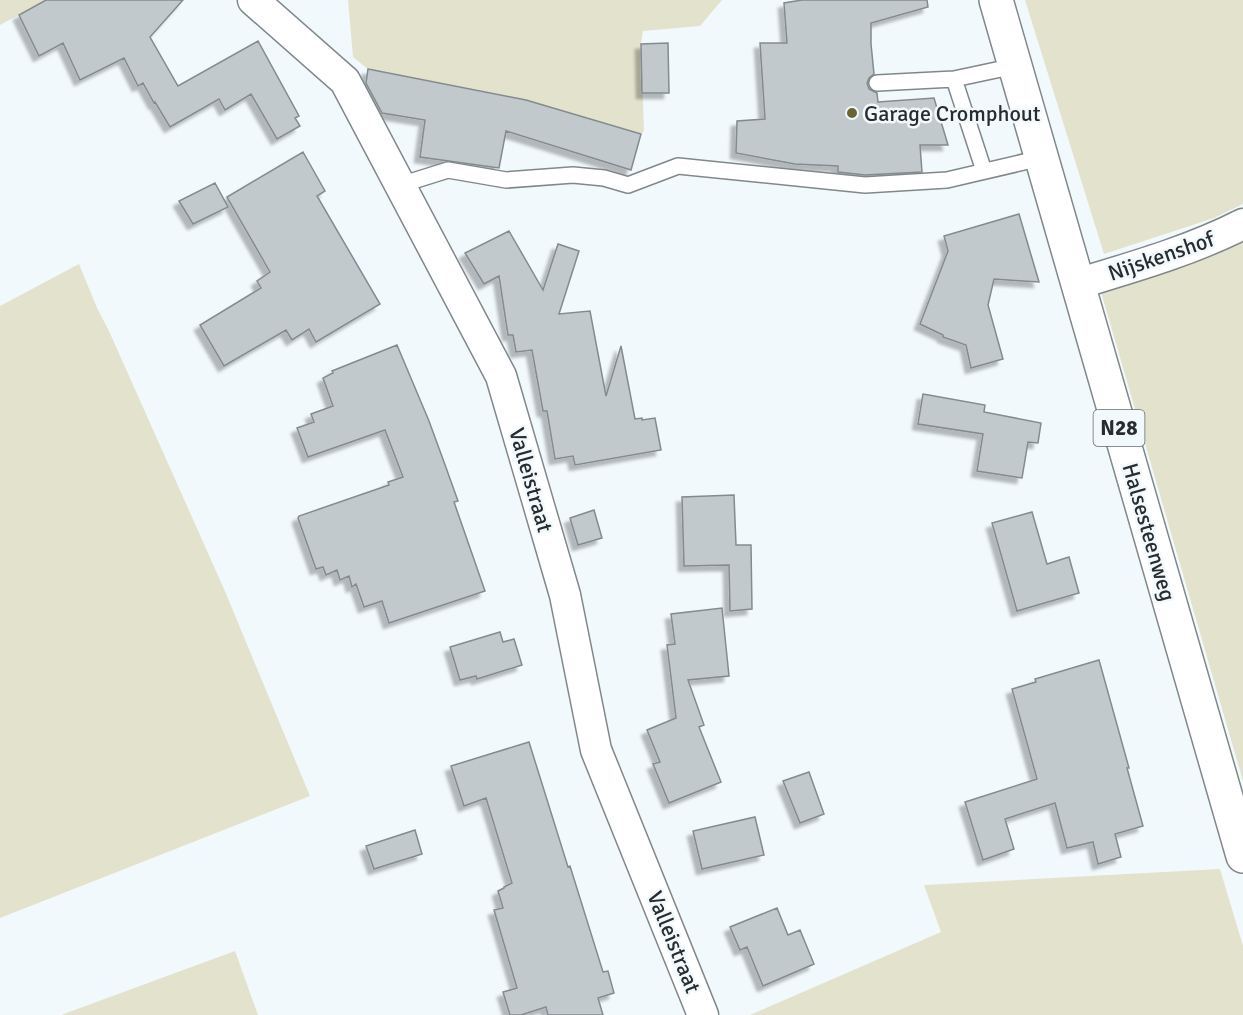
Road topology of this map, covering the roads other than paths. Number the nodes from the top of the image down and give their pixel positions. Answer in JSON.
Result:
{"nodes":[{"id":1,"x":253,"y":0,"type":"edge"},
{"id":2,"x":996,"y":0,"type":"edge"},
{"id":3,"x":1015,"y":66,"type":"junction"},
{"id":4,"x":954,"y":79,"type":"junction"},
{"id":5,"x":877,"y":83,"type":"dead end"},
{"id":6,"x":1041,"y":158,"type":"junction"},
{"id":7,"x":984,"y":171,"type":"junction"},
{"id":8,"x":400,"y":185,"type":"junction"},
{"id":9,"x":1243,"y":224,"type":"edge"},
{"id":10,"x":1077,"y":284,"type":"junction"},
{"id":11,"x":1243,"y":856,"type":"edge"},
{"id":12,"x":703,"y":1015,"type":"edge"}],
"edges":[{"from":1,"to":8,"type":"street","name":"Valleistraat"},
{"from":2,"to":3,"type":"main road","name":"Halsesteenweg","number":"N28"},
{"from":3,"to":4,"type":"lane"},
{"from":3,"to":6,"type":"main road","name":"Halsesteenweg","number":"N28"},
{"from":4,"to":5,"type":"lane"},
{"from":4,"to":7,"type":"lane"},
{"from":6,"to":7,"type":"lane"},
{"from":6,"to":10,"type":"main road","name":"Halsesteenweg","number":"N28"},
{"from":7,"to":8,"type":"lane"},
{"from":8,"to":12,"type":"street","name":"Valleistraat"},
{"from":9,"to":10,"type":"street","name":"Nijskenshof"},
{"from":10,"to":11,"type":"main road","name":"Halsesteenweg","number":"N28"}]}
